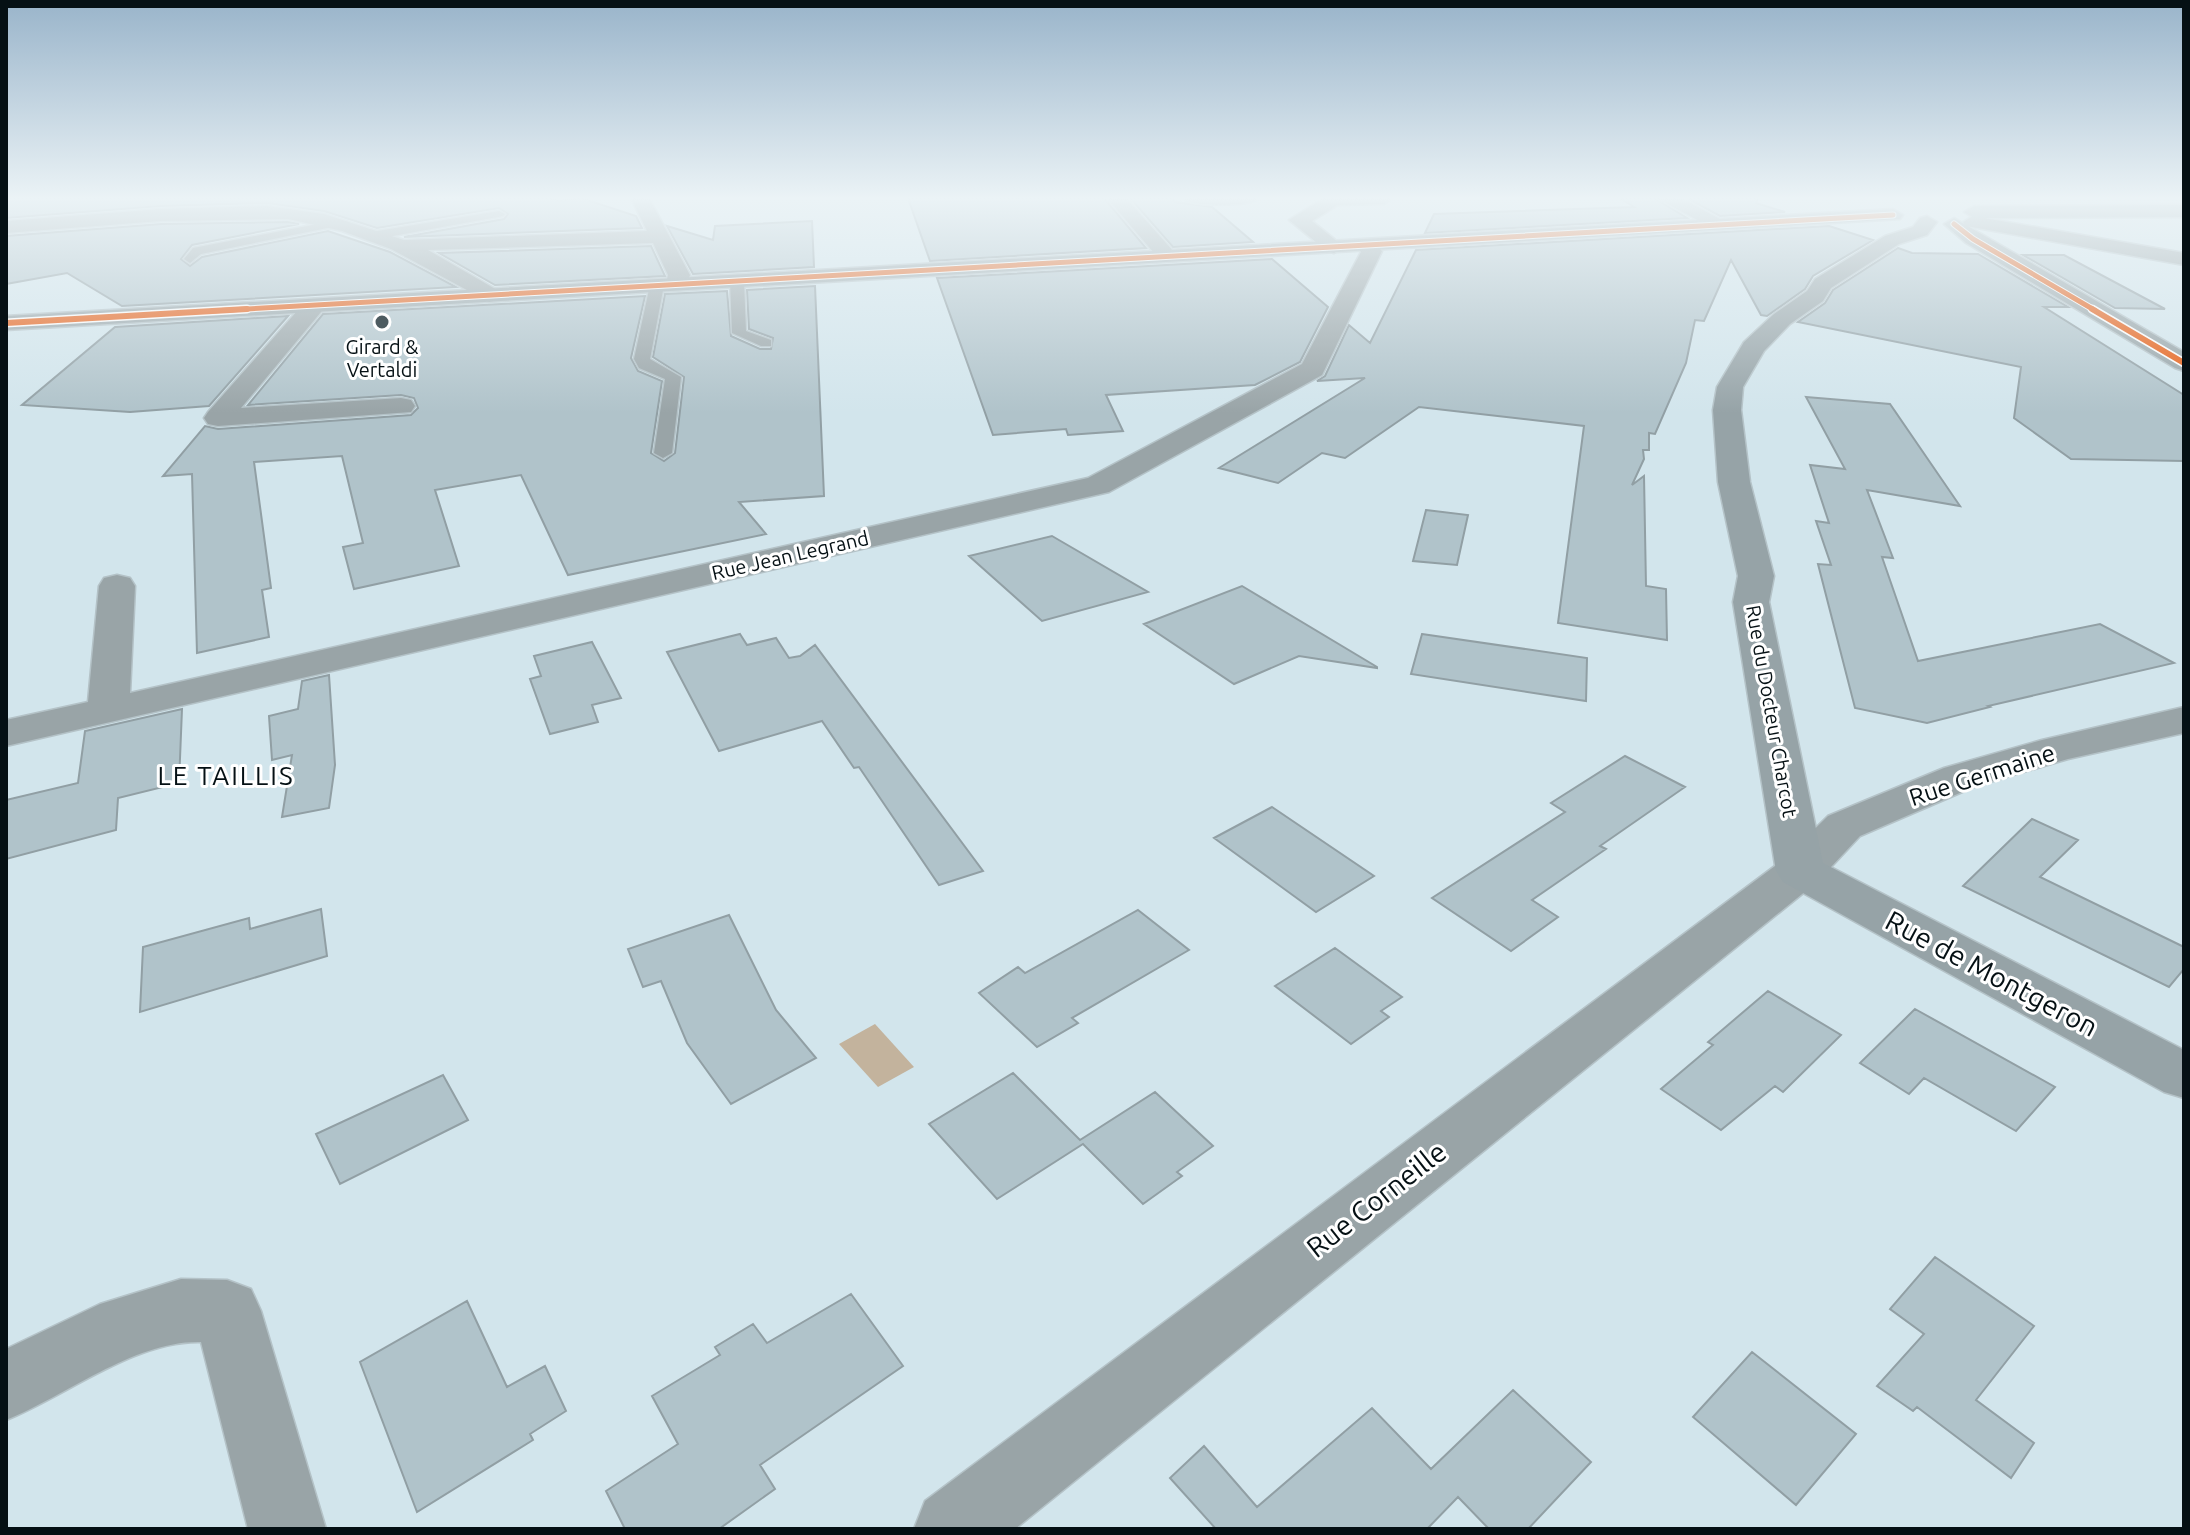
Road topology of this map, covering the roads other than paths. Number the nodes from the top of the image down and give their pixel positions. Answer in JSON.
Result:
{"nodes":[{"id":1,"x":448,"y":270,"type":"edge"},
{"id":2,"x":676,"y":270,"type":"edge"},
{"id":3,"x":933,"y":270,"type":"edge"},
{"id":4,"x":1363,"y":270,"type":"edge"},
{"id":5,"x":1844,"y":270,"type":"edge"},
{"id":6,"x":2025,"y":270,"type":"edge"},
{"id":7,"x":737,"y":281,"type":"junction"},
{"id":8,"x":667,"y":285,"type":"junction"},
{"id":9,"x":489,"y":295,"type":"junction"},
{"id":10,"x":314,"y":306,"type":"junction"},
{"id":11,"x":6,"y":323,"type":"edge"},
{"id":12,"x":766,"y":343,"type":"dead end"},
{"id":13,"x":2184,"y":363,"type":"edge"},
{"id":14,"x":401,"y":406,"type":"dead end"},
{"id":15,"x":663,"y":453,"type":"dead end"},
{"id":16,"x":117,"y":586,"type":"dead end"},
{"id":17,"x":108,"y":710,"type":"junction"},
{"id":18,"x":2184,"y":720,"type":"edge"},
{"id":19,"x":6,"y":733,"type":"edge"},
{"id":20,"x":1800,"y":871,"type":"junction"},
{"id":21,"x":2184,"y":1076,"type":"edge"},
{"id":22,"x":6,"y":1386,"type":"edge"},
{"id":23,"x":287,"y":1529,"type":"edge"},
{"id":24,"x":953,"y":1529,"type":"edge"}],
"edges":[{"from":1,"to":9,"type":"street"},
{"from":2,"to":8,"type":"street"},
{"from":3,"to":7,"type":"street"},
{"from":4,"to":17,"type":"street","name":"Rue Jean Legrand"},
{"from":5,"to":20,"type":"street","name":"Rue du Docteur Charcot"},
{"from":6,"to":13,"type":"street"},
{"from":7,"to":8,"type":"street"},
{"from":7,"to":12,"type":"lane"},
{"from":8,"to":9,"type":"street"},
{"from":8,"to":15,"type":"lane"},
{"from":9,"to":10,"type":"street"},
{"from":10,"to":11,"type":"street"},
{"from":10,"to":14,"type":"street"},
{"from":16,"to":17,"type":"street"},
{"from":17,"to":19,"type":"street","name":"Rue Jean Legrand"},
{"from":18,"to":20,"type":"street","name":"Rue Germaine"},
{"from":20,"to":21,"type":"street","name":"Rue de Montgeron"},
{"from":20,"to":24,"type":"street","name":"Rue Corneille"},
{"from":22,"to":23,"type":"street"}]}
